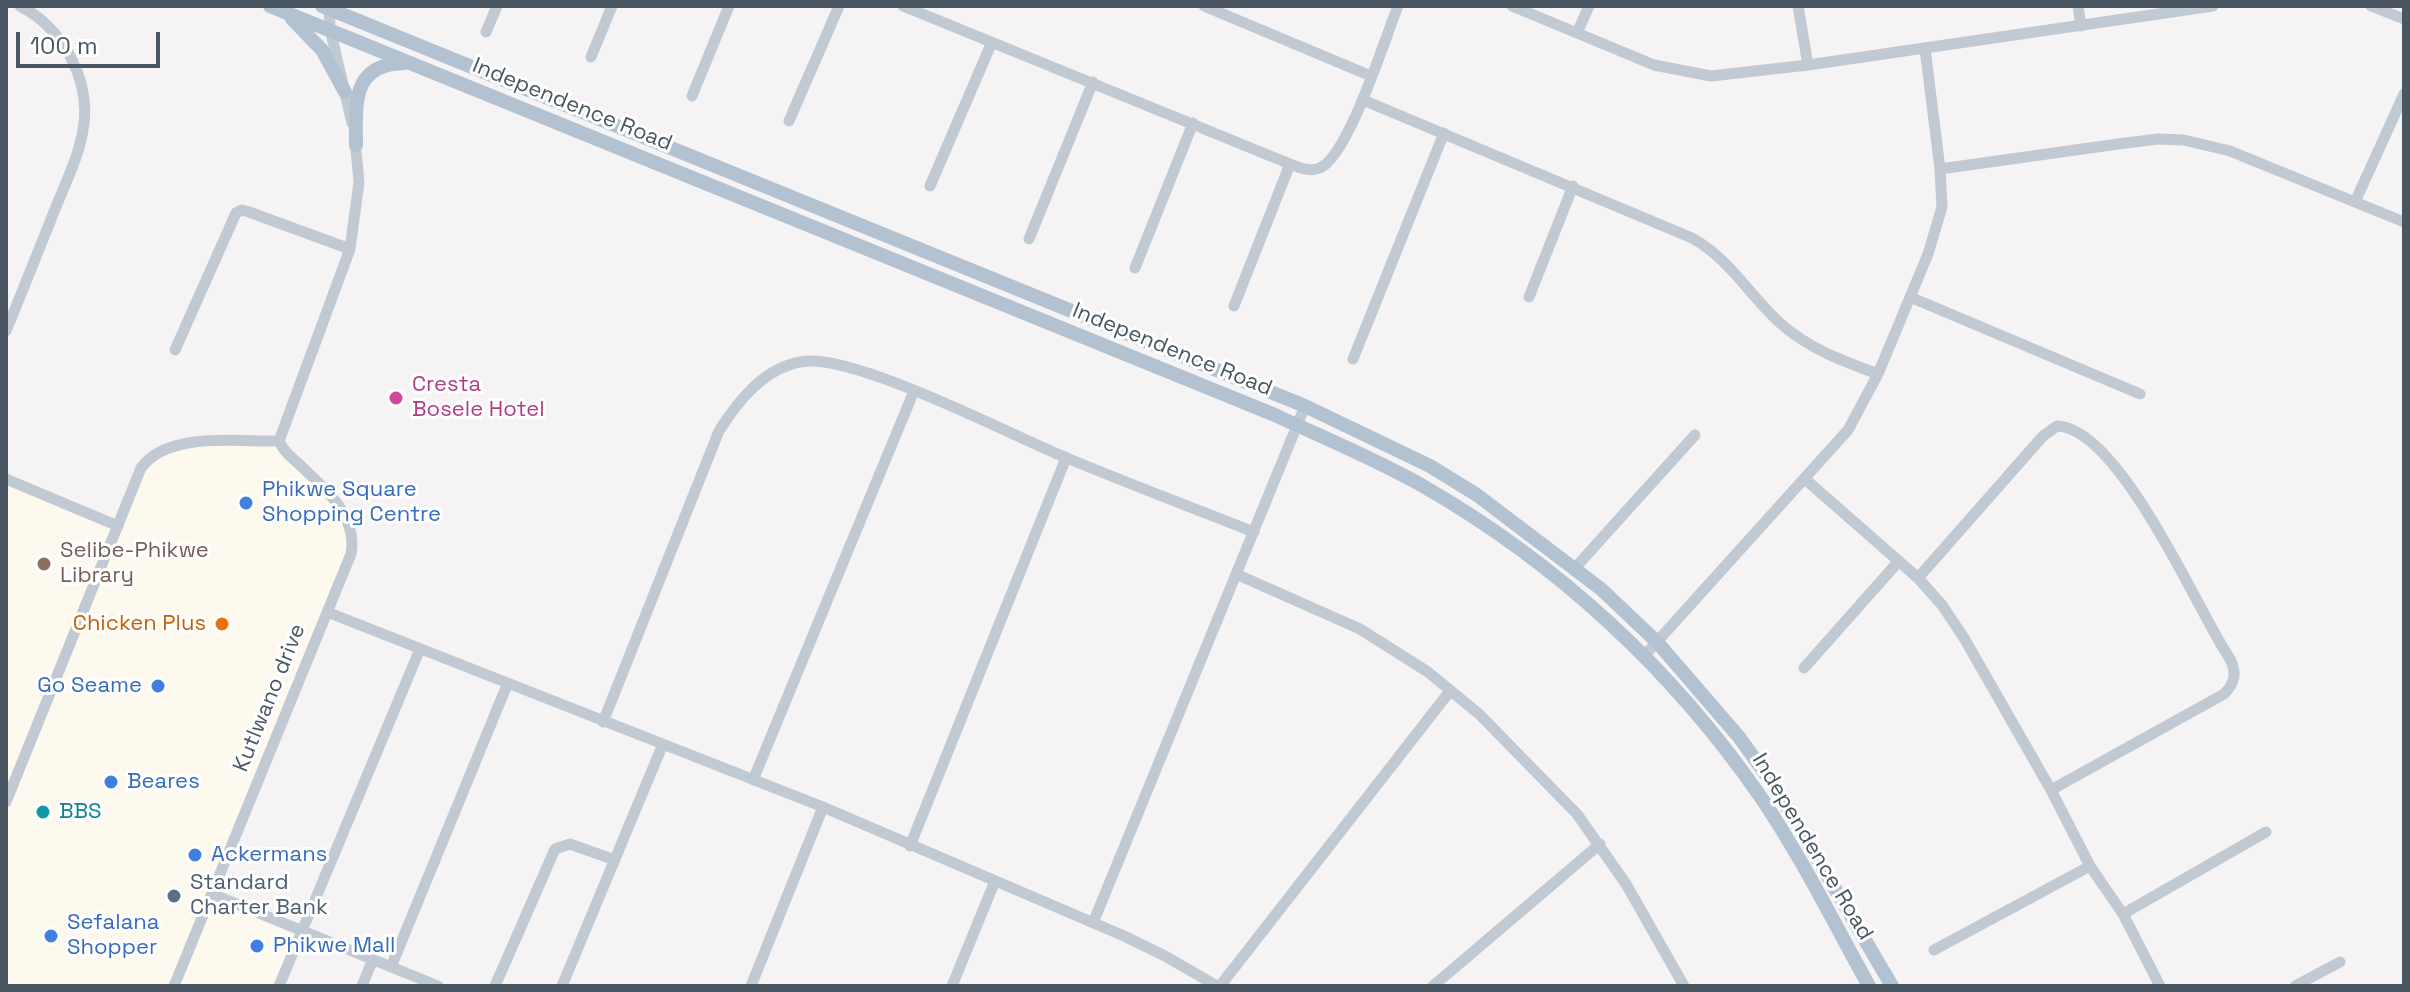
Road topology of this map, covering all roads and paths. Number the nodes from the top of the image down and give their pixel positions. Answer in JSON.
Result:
{"nodes":[{"id":1,"x":20,"y":6,"type":"edge"},
{"id":2,"x":356,"y":6,"type":"edge"},
{"id":3,"x":497,"y":6,"type":"edge"},
{"id":4,"x":612,"y":6,"type":"edge"},
{"id":5,"x":729,"y":6,"type":"edge"},
{"id":6,"x":839,"y":6,"type":"edge"},
{"id":7,"x":903,"y":6,"type":"edge"},
{"id":8,"x":1204,"y":6,"type":"edge"},
{"id":9,"x":1398,"y":6,"type":"edge"},
{"id":10,"x":1512,"y":6,"type":"edge"},
{"id":11,"x":1589,"y":6,"type":"edge"},
{"id":12,"x":1798,"y":6,"type":"edge"},
{"id":13,"x":2078,"y":6,"type":"edge"},
{"id":14,"x":2213,"y":6,"type":"edge"},
{"id":15,"x":2371,"y":6,"type":"edge"},
{"id":16,"x":327,"y":7,"type":"edge"},
{"id":17,"x":277,"y":9,"type":"edge"},
{"id":18,"x":2404,"y":19,"type":"edge"},
{"id":19,"x":2081,"y":26,"type":"junction"},
{"id":20,"x":330,"y":29,"type":"junction"},
{"id":21,"x":386,"y":32,"type":"junction"},
{"id":22,"x":486,"y":32,"type":"dead end"},
{"id":23,"x":1577,"y":33,"type":"junction"},
{"id":24,"x":992,"y":42,"type":"junction"},
{"id":25,"x":1925,"y":49,"type":"junction"},
{"id":26,"x":591,"y":57,"type":"dead end"},
{"id":27,"x":410,"y":63,"type":"junction"},
{"id":28,"x":1808,"y":65,"type":"junction"},
{"id":29,"x":1371,"y":76,"type":"junction"},
{"id":30,"x":1093,"y":82,"type":"junction"},
{"id":31,"x":345,"y":92,"type":"junction"},
{"id":32,"x":2404,"y":94,"type":"edge"},
{"id":33,"x":692,"y":96,"type":"dead end"},
{"id":34,"x":1363,"y":100,"type":"junction"},
{"id":35,"x":789,"y":121,"type":"dead end"},
{"id":36,"x":1193,"y":123,"type":"junction"},
{"id":37,"x":1444,"y":133,"type":"junction"},
{"id":38,"x":356,"y":145,"type":"junction"},
{"id":39,"x":1290,"y":164,"type":"junction"},
{"id":40,"x":1940,"y":169,"type":"junction"},
{"id":41,"x":930,"y":186,"type":"dead end"},
{"id":42,"x":1573,"y":186,"type":"junction"},
{"id":43,"x":2355,"y":202,"type":"junction"},
{"id":44,"x":2404,"y":222,"type":"edge"},
{"id":45,"x":1029,"y":239,"type":"dead end"},
{"id":46,"x":350,"y":249,"type":"junction"},
{"id":47,"x":1135,"y":268,"type":"dead end"},
{"id":48,"x":1529,"y":297,"type":"dead end"},
{"id":49,"x":1910,"y":297,"type":"junction"},
{"id":50,"x":1234,"y":306,"type":"dead end"},
{"id":51,"x":6,"y":331,"type":"edge"},
{"id":52,"x":175,"y":350,"type":"dead end"},
{"id":53,"x":1353,"y":359,"type":"dead end"},
{"id":54,"x":1878,"y":374,"type":"junction"},
{"id":55,"x":914,"y":391,"type":"junction"},
{"id":56,"x":2140,"y":394,"type":"dead end"},
{"id":57,"x":1305,"y":406,"type":"junction"},
{"id":58,"x":1297,"y":426,"type":"junction"},
{"id":59,"x":1695,"y":435,"type":"dead end"},
{"id":60,"x":279,"y":441,"type":"junction"},
{"id":61,"x":1066,"y":458,"type":"junction"},
{"id":62,"x":6,"y":479,"type":"edge"},
{"id":63,"x":1805,"y":479,"type":"junction"},
{"id":64,"x":118,"y":526,"type":"junction"},
{"id":65,"x":1254,"y":532,"type":"junction"},
{"id":66,"x":1898,"y":562,"type":"junction"},
{"id":67,"x":1575,"y":568,"type":"junction"},
{"id":68,"x":1236,"y":574,"type":"junction"},
{"id":69,"x":1918,"y":578,"type":"junction"},
{"id":70,"x":327,"y":612,"type":"junction"},
{"id":71,"x":1657,"y":642,"type":"junction"},
{"id":72,"x":420,"y":649,"type":"junction"},
{"id":73,"x":1645,"y":655,"type":"junction"},
{"id":74,"x":1804,"y":668,"type":"dead end"},
{"id":75,"x":507,"y":685,"type":"junction"},
{"id":76,"x":1450,"y":691,"type":"junction"},
{"id":77,"x":603,"y":722,"type":"junction"},
{"id":78,"x":663,"y":744,"type":"junction"},
{"id":79,"x":753,"y":780,"type":"junction"},
{"id":80,"x":2051,"y":790,"type":"junction"},
{"id":81,"x":6,"y":802,"type":"edge"},
{"id":82,"x":823,"y":807,"type":"junction"},
{"id":83,"x":2266,"y":832,"type":"dead end"},
{"id":84,"x":1600,"y":844,"type":"junction"},
{"id":85,"x":910,"y":846,"type":"junction"},
{"id":86,"x":615,"y":860,"type":"junction"},
{"id":87,"x":2090,"y":866,"type":"junction"},
{"id":88,"x":995,"y":881,"type":"junction"},
{"id":89,"x":212,"y":894,"type":"junction"},
{"id":90,"x":2123,"y":914,"type":"junction"},
{"id":91,"x":1093,"y":923,"type":"junction"},
{"id":92,"x":301,"y":931,"type":"junction"},
{"id":93,"x":1934,"y":950,"type":"dead end"},
{"id":94,"x":373,"y":959,"type":"junction"},
{"id":95,"x":2340,"y":962,"type":"dead end"},
{"id":96,"x":391,"y":967,"type":"junction"},
{"id":97,"x":174,"y":986,"type":"edge"},
{"id":98,"x":279,"y":986,"type":"edge"},
{"id":99,"x":362,"y":986,"type":"edge"},
{"id":100,"x":438,"y":986,"type":"edge"},
{"id":101,"x":495,"y":986,"type":"edge"},
{"id":102,"x":562,"y":986,"type":"edge"},
{"id":103,"x":751,"y":986,"type":"edge"},
{"id":104,"x":952,"y":986,"type":"edge"},
{"id":105,"x":1218,"y":986,"type":"edge"},
{"id":106,"x":1433,"y":986,"type":"edge"},
{"id":107,"x":1684,"y":986,"type":"edge"},
{"id":108,"x":1869,"y":986,"type":"edge"},
{"id":109,"x":1892,"y":986,"type":"edge"},
{"id":110,"x":2160,"y":986,"type":"edge"},
{"id":111,"x":2295,"y":986,"type":"edge"}],
"edges":[{"from":1,"to":51,"type":"street"},
{"from":2,"to":21,"type":"main road"},
{"from":3,"to":22,"type":"street"},
{"from":4,"to":26,"type":"street"},
{"from":5,"to":33,"type":"street"},
{"from":6,"to":35,"type":"street"},
{"from":7,"to":24,"type":"street"},
{"from":8,"to":29,"type":"street"},
{"from":9,"to":29,"type":"street"},
{"from":10,"to":23,"type":"street"},
{"from":11,"to":23,"type":"street"},
{"from":12,"to":28,"type":"street"},
{"from":13,"to":19,"type":"street"},
{"from":14,"to":19,"type":"street"},
{"from":15,"to":18,"type":"street"},
{"from":16,"to":20,"type":"street"},
{"from":16,"to":21,"type":"main road","name":"Independence Road"},
{"from":17,"to":20,"type":"main road","name":"Independence Road"},
{"from":17,"to":31,"type":"main road"},
{"from":19,"to":25,"type":"street"},
{"from":20,"to":27,"type":"main road","name":"Independence Road"},
{"from":20,"to":31,"type":"street"},
{"from":21,"to":57,"type":"main road","name":"Independence Road"},
{"from":23,"to":28,"type":"street"},
{"from":24,"to":30,"type":"street"},
{"from":24,"to":41,"type":"street"},
{"from":25,"to":28,"type":"street"},
{"from":25,"to":40,"type":"street"},
{"from":27,"to":38,"type":"main road"},
{"from":27,"to":58,"type":"main road","name":"Independence Road"},
{"from":29,"to":34,"type":"street"},
{"from":30,"to":36,"type":"street"},
{"from":30,"to":45,"type":"street"},
{"from":31,"to":38,"type":"street"},
{"from":32,"to":43,"type":"street"},
{"from":34,"to":37,"type":"street"},
{"from":34,"to":39,"type":"street"},
{"from":36,"to":39,"type":"street"},
{"from":36,"to":47,"type":"street"},
{"from":37,"to":42,"type":"street"},
{"from":37,"to":53,"type":"street"},
{"from":38,"to":46,"type":"street"},
{"from":39,"to":50,"type":"street"},
{"from":40,"to":43,"type":"street"},
{"from":40,"to":49,"type":"street"},
{"from":42,"to":48,"type":"street"},
{"from":42,"to":54,"type":"street"},
{"from":43,"to":44,"type":"street"},
{"from":46,"to":52,"type":"street"},
{"from":46,"to":60,"type":"street"},
{"from":49,"to":54,"type":"street"},
{"from":49,"to":56,"type":"street"},
{"from":54,"to":63,"type":"street"},
{"from":55,"to":61,"type":"street"},
{"from":55,"to":77,"type":"street"},
{"from":55,"to":79,"type":"street"},
{"from":57,"to":58,"type":"street"},
{"from":57,"to":67,"type":"main road","name":"Independence Road"},
{"from":58,"to":65,"type":"street"},
{"from":58,"to":73,"type":"main road","name":"Independence Road"},
{"from":59,"to":67,"type":"street"},
{"from":60,"to":64,"type":"street"},
{"from":60,"to":70,"type":"street","name":"Kutlwano drive"},
{"from":61,"to":65,"type":"street"},
{"from":61,"to":85,"type":"street"},
{"from":62,"to":64,"type":"street"},
{"from":63,"to":66,"type":"street"},
{"from":63,"to":71,"type":"street"},
{"from":64,"to":81,"type":"street"},
{"from":65,"to":68,"type":"street"},
{"from":66,"to":69,"type":"street"},
{"from":66,"to":74,"type":"street"},
{"from":67,"to":71,"type":"main road","name":"Independence Road"},
{"from":68,"to":76,"type":"street"},
{"from":68,"to":91,"type":"street"},
{"from":69,"to":80,"type":"street"},
{"from":69,"to":80,"type":"street"},
{"from":70,"to":72,"type":"street"},
{"from":70,"to":89,"type":"street","name":"Kutlwano drive"},
{"from":71,"to":73,"type":"street"},
{"from":71,"to":109,"type":"main road","name":"Independence Road"},
{"from":72,"to":75,"type":"street"},
{"from":72,"to":92,"type":"street"},
{"from":73,"to":108,"type":"main road","name":"Independence Road"},
{"from":75,"to":77,"type":"street"},
{"from":75,"to":96,"type":"street"},
{"from":76,"to":84,"type":"street"},
{"from":76,"to":105,"type":"street"},
{"from":77,"to":78,"type":"street"},
{"from":78,"to":79,"type":"street"},
{"from":78,"to":86,"type":"street"},
{"from":79,"to":82,"type":"street"},
{"from":80,"to":87,"type":"street"},
{"from":82,"to":85,"type":"street"},
{"from":82,"to":103,"type":"street"},
{"from":83,"to":90,"type":"street"},
{"from":84,"to":106,"type":"street"},
{"from":84,"to":107,"type":"street"},
{"from":85,"to":88,"type":"street"},
{"from":86,"to":101,"type":"street"},
{"from":86,"to":102,"type":"street"},
{"from":87,"to":90,"type":"street"},
{"from":87,"to":93,"type":"street"},
{"from":88,"to":91,"type":"street"},
{"from":88,"to":104,"type":"street"},
{"from":89,"to":92,"type":"street"},
{"from":89,"to":97,"type":"street","name":"Kutlwano drive"},
{"from":90,"to":110,"type":"street"},
{"from":91,"to":105,"type":"street"},
{"from":92,"to":94,"type":"street"},
{"from":92,"to":98,"type":"street"},
{"from":94,"to":96,"type":"street"},
{"from":94,"to":99,"type":"street"},
{"from":95,"to":111,"type":"street"},
{"from":96,"to":100,"type":"street"}]}
